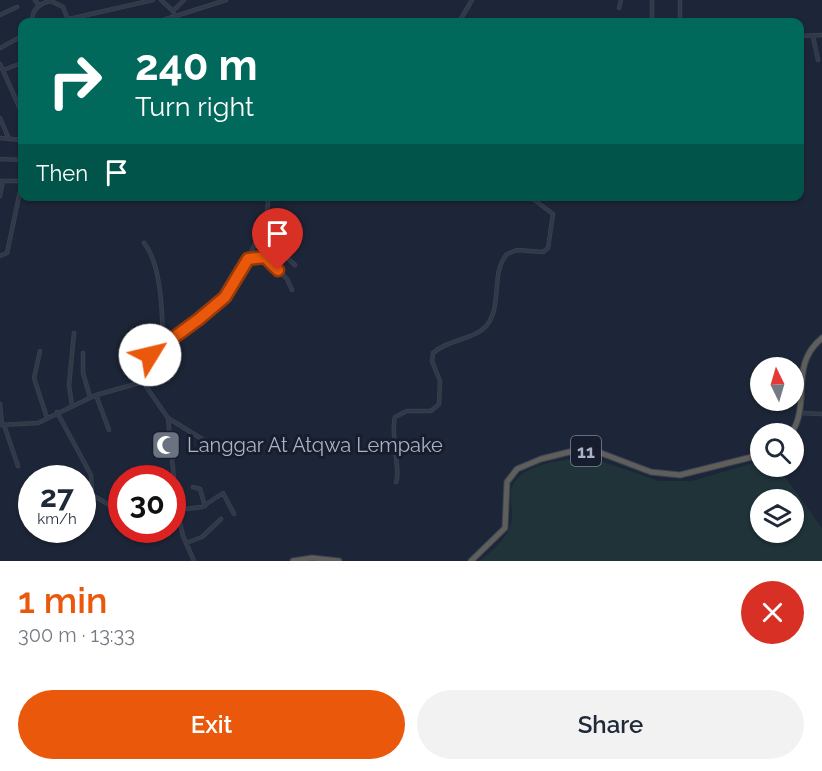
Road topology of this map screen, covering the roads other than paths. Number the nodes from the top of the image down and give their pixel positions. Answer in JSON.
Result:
{"nodes":[{"id":1,"x":35,"y":0,"type":"edge"},
{"id":2,"x":153,"y":0,"type":"edge"},
{"id":3,"x":161,"y":0,"type":"edge"},
{"id":4,"x":184,"y":0,"type":"edge"},
{"id":5,"x":226,"y":0,"type":"edge"},
{"id":6,"x":472,"y":0,"type":"edge"},
{"id":7,"x":621,"y":0,"type":"edge"},
{"id":8,"x":652,"y":0,"type":"edge"},
{"id":9,"x":680,"y":0,"type":"edge"},
{"id":10,"x":39,"y":5,"type":"junction"},
{"id":11,"x":17,"y":7,"type":"dead end"},
{"id":12,"x":619,"y":8,"type":"dead end"},
{"id":13,"x":174,"y":11,"type":"junction"},
{"id":14,"x":0,"y":15,"type":"edge"},
{"id":15,"x":33,"y":18,"type":"edge"},
{"id":16,"x":68,"y":18,"type":"edge"},
{"id":17,"x":81,"y":18,"type":"edge"},
{"id":18,"x":176,"y":18,"type":"joint"},
{"id":19,"x":461,"y":18,"type":"edge"},
{"id":20,"x":652,"y":18,"type":"edge"},
{"id":21,"x":680,"y":18,"type":"edge"},
{"id":22,"x":822,"y":35,"type":"edge"},
{"id":23,"x":804,"y":36,"type":"edge"},
{"id":24,"x":813,"y":36,"type":"junction"},
{"id":25,"x":18,"y":38,"type":"edge"},
{"id":26,"x":0,"y":48,"type":"edge"},
{"id":27,"x":818,"y":60,"type":"dead end"},
{"id":28,"x":0,"y":64,"type":"edge"},
{"id":29,"x":18,"y":64,"type":"edge"},
{"id":30,"x":3,"y":70,"type":"junction"},
{"id":31,"x":18,"y":104,"type":"edge"},
{"id":32,"x":0,"y":118,"type":"edge"},
{"id":33,"x":0,"y":138,"type":"edge"},
{"id":34,"x":9,"y":139,"type":"junction"},
{"id":35,"x":18,"y":140,"type":"edge"},
{"id":36,"x":0,"y":159,"type":"edge"},
{"id":37,"x":18,"y":160,"type":"edge"},
{"id":38,"x":2,"y":181,"type":"edge"},
{"id":39,"x":18,"y":181,"type":"edge"},
{"id":40,"x":0,"y":196,"type":"edge"},
{"id":41,"x":18,"y":200,"type":"edge"},
{"id":42,"x":267,"y":201,"type":"edge"},
{"id":43,"x":536,"y":201,"type":"edge"},
{"id":44,"x":144,"y":243,"type":"dead end"},
{"id":45,"x":0,"y":256,"type":"edge"},
{"id":46,"x":265,"y":257,"type":"junction"},
{"id":47,"x":248,"y":259,"type":"junction"},
{"id":48,"x":295,"y":265,"type":"dead end"},
{"id":49,"x":292,"y":290,"type":"dead end"},
{"id":50,"x":74,"y":333,"type":"dead end"},
{"id":51,"x":822,"y":339,"type":"edge"},
{"id":52,"x":166,"y":344,"type":"junction"},
{"id":53,"x":40,"y":351,"type":"dead end"},
{"id":54,"x":83,"y":353,"type":"dead end"},
{"id":55,"x":143,"y":382,"type":"junction"},
{"id":56,"x":96,"y":395,"type":"junction"},
{"id":57,"x":90,"y":398,"type":"junction"},
{"id":58,"x":0,"y":404,"type":"edge"},
{"id":59,"x":72,"y":405,"type":"junction"},
{"id":60,"x":57,"y":412,"type":"junction"},
{"id":61,"x":798,"y":413,"type":"junction"},
{"id":62,"x":822,"y":414,"type":"edge"},
{"id":63,"x":47,"y":418,"type":"junction"},
{"id":64,"x":168,"y":418,"type":"junction"},
{"id":65,"x":795,"y":423,"type":"edge"},
{"id":66,"x":2,"y":425,"type":"edge"},
{"id":67,"x":108,"y":430,"type":"dead end"},
{"id":68,"x":223,"y":452,"type":"dead end"},
{"id":69,"x":750,"y":458,"type":"edge"},
{"id":70,"x":172,"y":465,"type":"edge"},
{"id":71,"x":18,"y":466,"type":"dead end"},
{"id":72,"x":396,"y":482,"type":"dead end"},
{"id":73,"x":193,"y":487,"type":"dead end"},
{"id":74,"x":108,"y":504,"type":"edge"},
{"id":75,"x":205,"y":506,"type":"junction"},
{"id":76,"x":186,"y":509,"type":"edge"},
{"id":77,"x":234,"y":514,"type":"dead end"},
{"id":78,"x":221,"y":519,"type":"dead end"},
{"id":79,"x":186,"y":543,"type":"joint"},
{"id":80,"x":313,"y":559,"type":"edge"},
{"id":81,"x":194,"y":561,"type":"edge"},
{"id":82,"x":293,"y":561,"type":"edge"},
{"id":83,"x":339,"y":561,"type":"edge"},
{"id":84,"x":471,"y":561,"type":"edge"}],
"edges":[{"from":1,"to":10,"type":"street"},
{"from":2,"to":17,"type":"street"},
{"from":3,"to":13,"type":"street"},
{"from":4,"to":13,"type":"street"},
{"from":5,"to":18,"type":"street"},
{"from":6,"to":19,"type":"street"},
{"from":7,"to":12,"type":"street"},
{"from":8,"to":20,"type":"street"},
{"from":9,"to":21,"type":"street"},
{"from":10,"to":15,"type":"street"},
{"from":10,"to":16,"type":"street"},
{"from":11,"to":14,"type":"street"},
{"from":13,"to":18,"type":"street"},
{"from":22,"to":24,"type":"street"},
{"from":23,"to":24,"type":"street"},
{"from":24,"to":27,"type":"street"},
{"from":25,"to":26,"type":"street"},
{"from":28,"to":30,"type":"street"},
{"from":29,"to":30,"type":"street"},
{"from":30,"to":31,"type":"street"},
{"from":32,"to":34,"type":"street"},
{"from":33,"to":34,"type":"street"},
{"from":34,"to":35,"type":"street"},
{"from":36,"to":37,"type":"street"},
{"from":38,"to":39,"type":"street"},
{"from":38,"to":40,"type":"street"},
{"from":41,"to":45,"type":"street"},
{"from":42,"to":47,"type":"street"},
{"from":43,"to":72,"type":"street"},
{"from":44,"to":52,"type":"street"},
{"from":46,"to":47,"type":"street"},
{"from":46,"to":48,"type":"street"},
{"from":46,"to":49,"type":"street"},
{"from":47,"to":52,"type":"street"},
{"from":50,"to":59,"type":"street"},
{"from":51,"to":61,"type":"highway"},
{"from":52,"to":55,"type":"street"},
{"from":53,"to":63,"type":"street"},
{"from":54,"to":57,"type":"street"},
{"from":55,"to":56,"type":"street"},
{"from":55,"to":64,"type":"street"},
{"from":56,"to":57,"type":"street"},
{"from":56,"to":67,"type":"street"},
{"from":57,"to":59,"type":"street"},
{"from":58,"to":66,"type":"street"},
{"from":59,"to":60,"type":"street"},
{"from":60,"to":63,"type":"street"},
{"from":60,"to":74,"type":"street"},
{"from":61,"to":62,"type":"street"},
{"from":61,"to":65,"type":"highway"},
{"from":63,"to":66,"type":"street"},
{"from":64,"to":68,"type":"street"},
{"from":64,"to":70,"type":"street"},
{"from":66,"to":71,"type":"street"},
{"from":69,"to":84,"type":"highway","number":"11"},
{"from":73,"to":75,"type":"street"},
{"from":75,"to":76,"type":"street"},
{"from":75,"to":77,"type":"street"},
{"from":78,"to":79,"type":"street"},
{"from":79,"to":81,"type":"street"},
{"from":80,"to":82,"type":"highway"},
{"from":80,"to":83,"type":"highway"}]}
